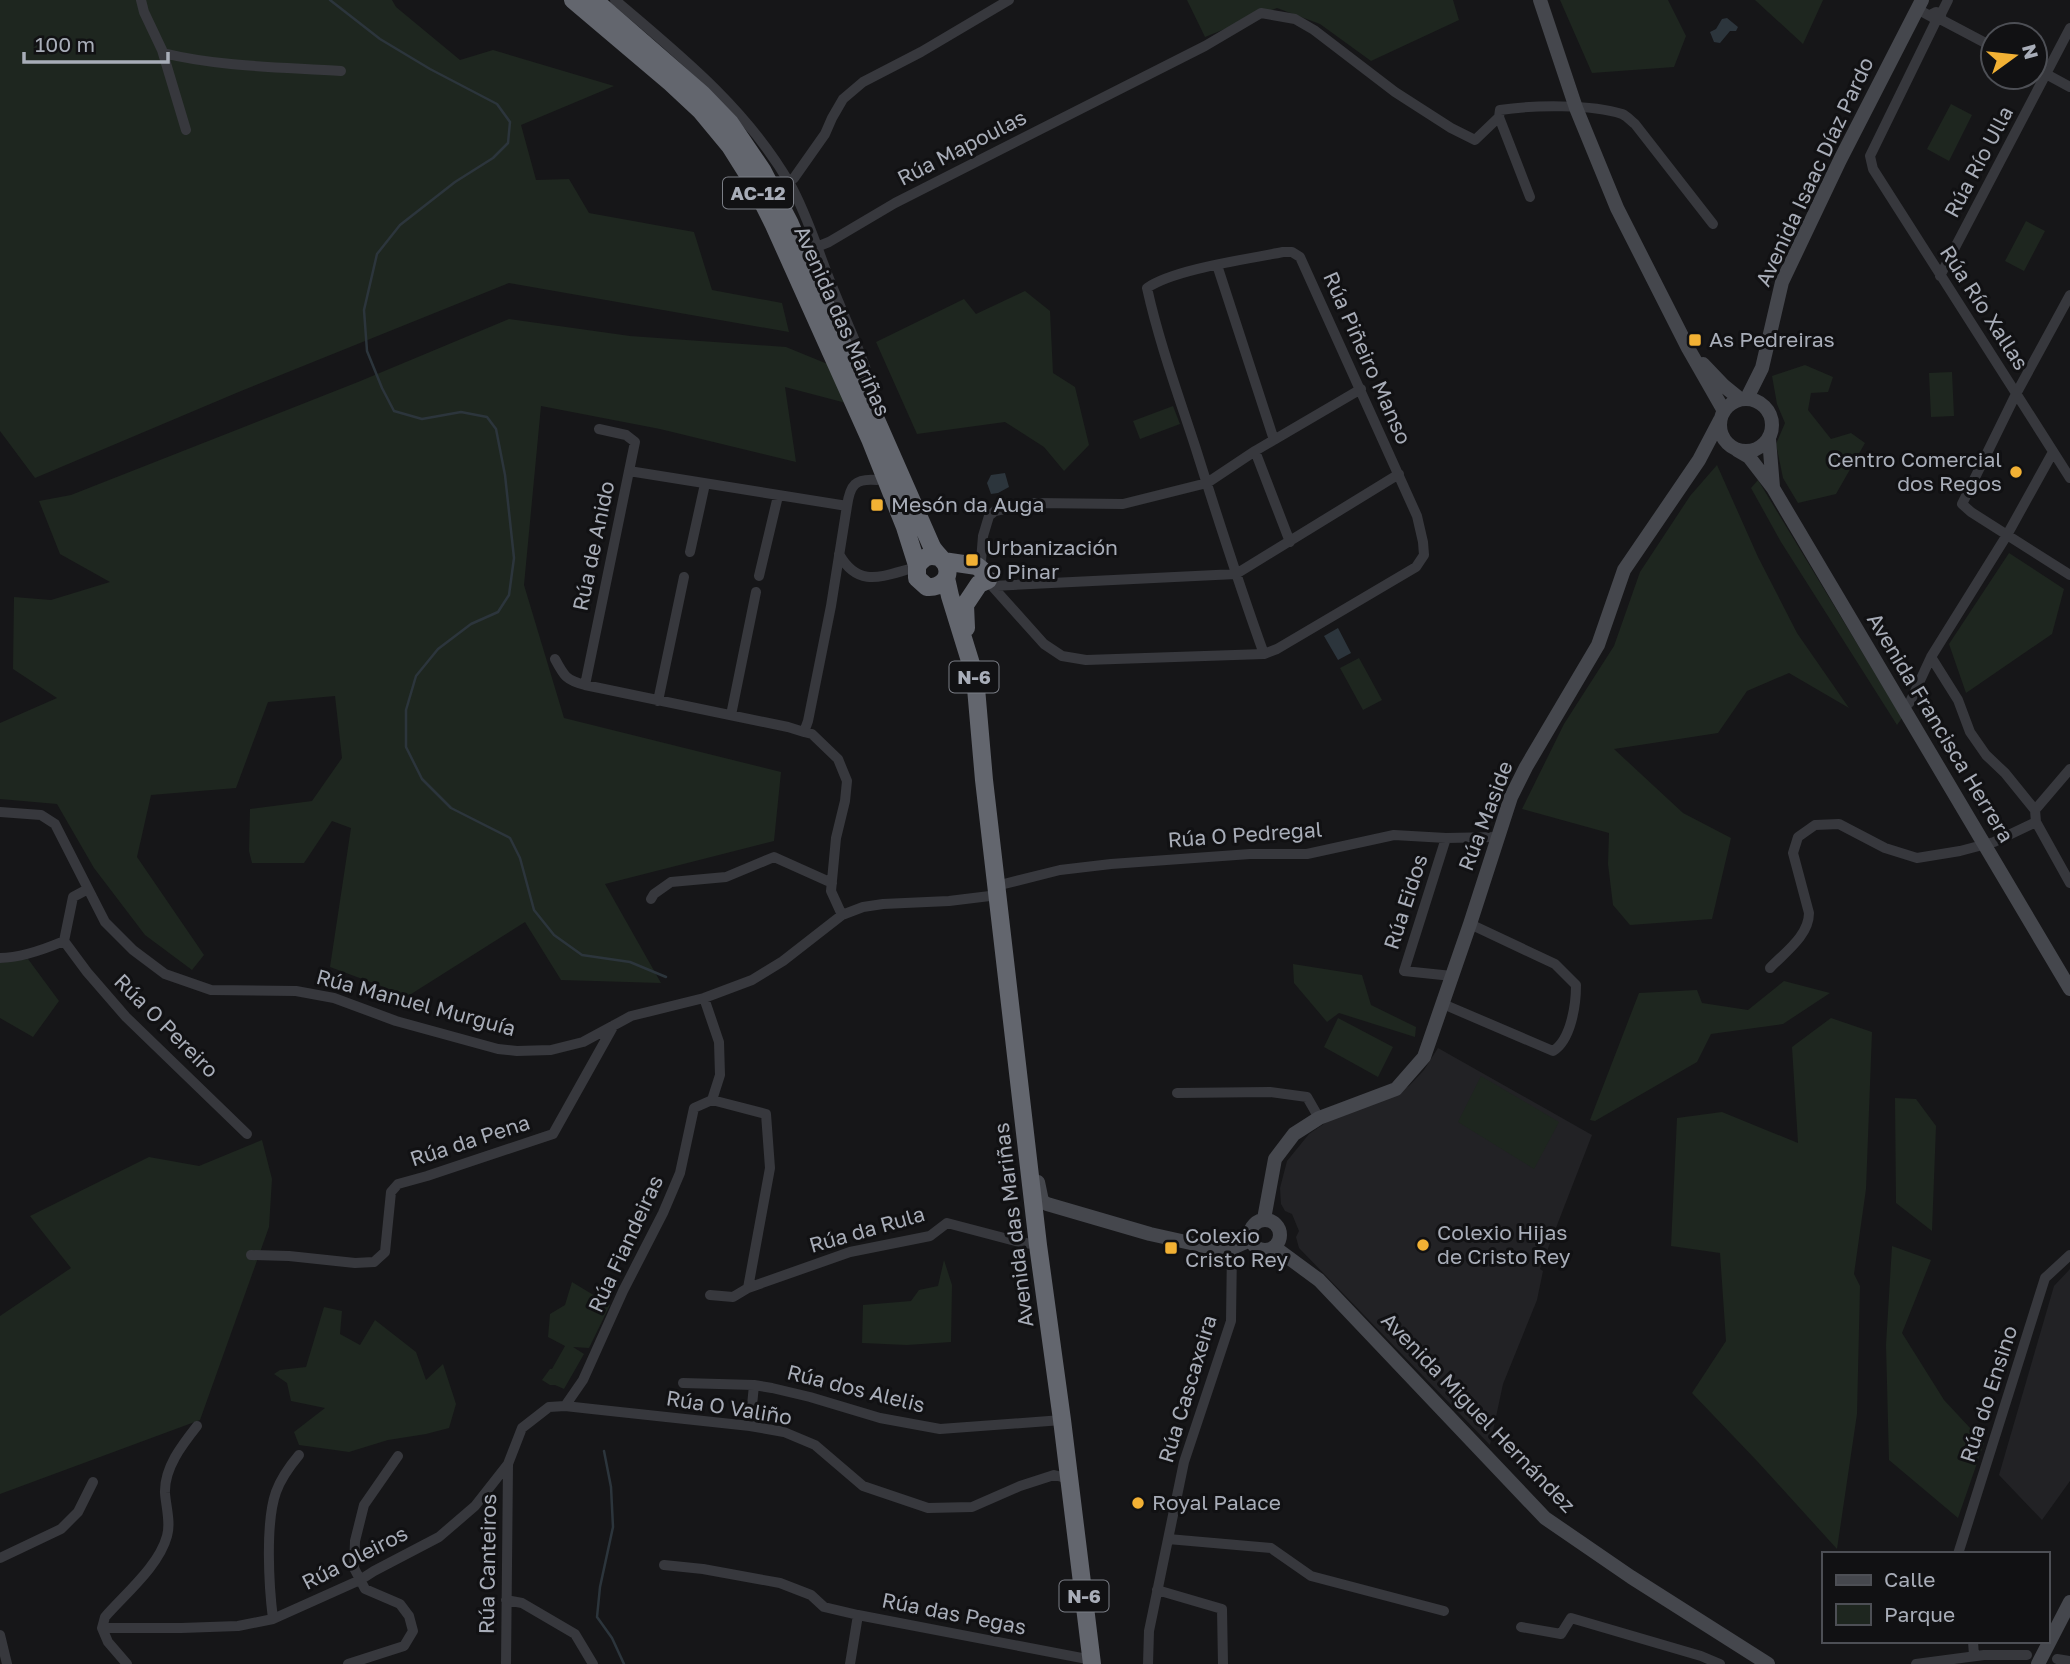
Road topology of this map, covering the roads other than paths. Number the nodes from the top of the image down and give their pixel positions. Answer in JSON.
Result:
{"nodes":[{"id":1,"x":141,"y":0,"type":"edge"},
{"id":2,"x":573,"y":0,"type":"edge"},
{"id":3,"x":594,"y":0,"type":"edge"},
{"id":4,"x":615,"y":0,"type":"edge"},
{"id":5,"x":1009,"y":0,"type":"edge"},
{"id":6,"x":1540,"y":0,"type":"edge"},
{"id":7,"x":1948,"y":0,"type":"edge"},
{"id":8,"x":1920,"y":5,"type":"edge"},
{"id":9,"x":1937,"y":18,"type":"junction"},
{"id":10,"x":2070,"y":28,"type":"edge"},
{"id":11,"x":1979,"y":40,"type":"edge"},
{"id":12,"x":163,"y":53,"type":"junction"},
{"id":13,"x":2049,"y":68,"type":"edge"},
{"id":14,"x":341,"y":71,"type":"dead end"},
{"id":15,"x":2049,"y":76,"type":"edge"},
{"id":16,"x":2070,"y":87,"type":"edge"},
{"id":17,"x":2037,"y":91,"type":"edge"},
{"id":18,"x":1576,"y":108,"type":"junction"},
{"id":19,"x":1499,"y":117,"type":"junction"},
{"id":20,"x":186,"y":130,"type":"dead end"},
{"id":21,"x":789,"y":182,"type":"junction"},
{"id":22,"x":1530,"y":197,"type":"dead end"},
{"id":23,"x":1713,"y":224,"type":"dead end"},
{"id":24,"x":819,"y":246,"type":"junction"},
{"id":25,"x":1217,"y":265,"type":"junction"},
{"id":26,"x":1940,"y":276,"type":"junction"},
{"id":27,"x":2070,"y":295,"type":"edge"},
{"id":28,"x":1688,"y":348,"type":"junction"},
{"id":29,"x":1762,"y":368,"type":"junction"},
{"id":30,"x":1361,"y":389,"type":"junction"},
{"id":31,"x":2016,"y":394,"type":"junction"},
{"id":32,"x":1743,"y":399,"type":"junction"},
{"id":33,"x":1763,"y":404,"type":"junction"},
{"id":34,"x":1722,"y":416,"type":"junction"},
{"id":35,"x":599,"y":429,"type":"dead end"},
{"id":36,"x":882,"y":435,"type":"junction"},
{"id":37,"x":1769,"y":439,"type":"junction"},
{"id":38,"x":1274,"y":440,"type":"junction"},
{"id":39,"x":1733,"y":447,"type":"junction"},
{"id":40,"x":1255,"y":451,"type":"junction"},
{"id":41,"x":2053,"y":452,"type":"junction"},
{"id":42,"x":878,"y":458,"type":"junction"},
{"id":43,"x":1699,"y":460,"type":"junction"},
{"id":44,"x":629,"y":471,"type":"junction"},
{"id":45,"x":1399,"y":474,"type":"junction"},
{"id":46,"x":2070,"y":478,"type":"edge"},
{"id":47,"x":877,"y":480,"type":"junction"},
{"id":48,"x":1207,"y":483,"type":"junction"},
{"id":49,"x":705,"y":484,"type":"junction"},
{"id":50,"x":1773,"y":488,"type":"junction"},
{"id":51,"x":778,"y":496,"type":"junction"},
{"id":52,"x":847,"y":506,"type":"junction"},
{"id":53,"x":905,"y":527,"type":"junction"},
{"id":54,"x":2007,"y":535,"type":"junction"},
{"id":55,"x":1290,"y":542,"type":"junction"},
{"id":56,"x":690,"y":552,"type":"dead end"},
{"id":57,"x":839,"y":554,"type":"junction"},
{"id":58,"x":917,"y":566,"type":"junction"},
{"id":59,"x":944,"y":568,"type":"junction"},
{"id":60,"x":1236,"y":574,"type":"junction"},
{"id":61,"x":2070,"y":575,"type":"edge"},
{"id":62,"x":759,"y":576,"type":"dead end"},
{"id":63,"x":684,"y":577,"type":"dead end"},
{"id":64,"x":985,"y":580,"type":"junction"},
{"id":65,"x":927,"y":587,"type":"junction"},
{"id":66,"x":756,"y":592,"type":"dead end"},
{"id":67,"x":1264,"y":654,"type":"junction"},
{"id":68,"x":1931,"y":657,"type":"junction"},
{"id":69,"x":555,"y":659,"type":"dead end"},
{"id":70,"x":971,"y":664,"type":"junction"},
{"id":71,"x":585,"y":685,"type":"junction"},
{"id":72,"x":657,"y":701,"type":"junction"},
{"id":73,"x":1904,"y":708,"type":"junction"},
{"id":74,"x":731,"y":715,"type":"junction"},
{"id":75,"x":804,"y":732,"type":"junction"},
{"id":76,"x":2070,"y":769,"type":"edge"},
{"id":77,"x":984,"y":780,"type":"junction"},
{"id":78,"x":2035,"y":810,"type":"junction"},
{"id":79,"x":0,"y":812,"type":"edge"},
{"id":80,"x":2036,"y":822,"type":"junction"},
{"id":81,"x":1497,"y":837,"type":"junction"},
{"id":82,"x":1446,"y":838,"type":"junction"},
{"id":83,"x":1985,"y":844,"type":"junction"},
{"id":84,"x":832,"y":883,"type":"junction"},
{"id":85,"x":2070,"y":883,"type":"edge"},
{"id":86,"x":88,"y":889,"type":"junction"},
{"id":87,"x":997,"y":891,"type":"junction"},
{"id":88,"x":652,"y":899,"type":"dead end"},
{"id":89,"x":842,"y":915,"type":"junction"},
{"id":90,"x":1470,"y":924,"type":"junction"},
{"id":91,"x":64,"y":941,"type":"junction"},
{"id":92,"x":0,"y":958,"type":"edge"},
{"id":93,"x":1770,"y":968,"type":"dead end"},
{"id":94,"x":1452,"y":976,"type":"junction"},
{"id":95,"x":2070,"y":989,"type":"edge"},
{"id":96,"x":704,"y":998,"type":"junction"},
{"id":97,"x":1443,"y":1004,"type":"junction"},
{"id":98,"x":614,"y":1024,"type":"junction"},
{"id":99,"x":1020,"y":1089,"type":"junction"},
{"id":100,"x":1177,"y":1093,"type":"dead end"},
{"id":101,"x":712,"y":1100,"type":"junction"},
{"id":102,"x":1319,"y":1118,"type":"junction"},
{"id":103,"x":247,"y":1133,"type":"dead end"},
{"id":104,"x":1062,"y":1209,"type":"junction"},
{"id":105,"x":1264,"y":1219,"type":"junction"},
{"id":106,"x":1250,"y":1240,"type":"junction"},
{"id":107,"x":1038,"y":1245,"type":"junction"},
{"id":108,"x":1274,"y":1247,"type":"junction"},
{"id":109,"x":1232,"y":1248,"type":"junction"},
{"id":110,"x":251,"y":1255,"type":"dead end"},
{"id":111,"x":2070,"y":1255,"type":"edge"},
{"id":112,"x":748,"y":1288,"type":"junction"},
{"id":113,"x":710,"y":1295,"type":"dead end"},
{"id":114,"x":1049,"y":1328,"type":"junction"},
{"id":115,"x":683,"y":1383,"type":"dead end"},
{"id":116,"x":754,"y":1385,"type":"junction"},
{"id":117,"x":565,"y":1406,"type":"junction"},
{"id":118,"x":1062,"y":1420,"type":"junction"},
{"id":119,"x":197,"y":1426,"type":"dead end"},
{"id":120,"x":750,"y":1426,"type":"junction"},
{"id":121,"x":299,"y":1455,"type":"dead end"},
{"id":122,"x":398,"y":1456,"type":"dead end"},
{"id":123,"x":508,"y":1464,"type":"junction"},
{"id":124,"x":93,"y":1482,"type":"dead end"},
{"id":125,"x":1070,"y":1482,"type":"junction"},
{"id":126,"x":1168,"y":1539,"type":"junction"},
{"id":127,"x":1959,"y":1552,"type":"edge"},
{"id":128,"x":0,"y":1558,"type":"edge"},
{"id":129,"x":664,"y":1565,"type":"dead end"},
{"id":130,"x":360,"y":1580,"type":"junction"},
{"id":131,"x":1157,"y":1590,"type":"junction"},
{"id":132,"x":506,"y":1600,"type":"junction"},
{"id":133,"x":2070,"y":1602,"type":"edge"},
{"id":134,"x":1444,"y":1611,"type":"dead end"},
{"id":135,"x":858,"y":1615,"type":"junction"},
{"id":136,"x":274,"y":1619,"type":"junction"},
{"id":137,"x":1521,"y":1627,"type":"dead end"},
{"id":138,"x":102,"y":1628,"type":"junction"},
{"id":139,"x":2049,"y":1634,"type":"edge"},
{"id":140,"x":0,"y":1635,"type":"edge"},
{"id":141,"x":1973,"y":1643,"type":"edge"},
{"id":142,"x":2043,"y":1643,"type":"edge"},
{"id":143,"x":1974,"y":1656,"type":"junction"},
{"id":144,"x":2032,"y":1659,"type":"edge"},
{"id":145,"x":2057,"y":1659,"type":"dead end"},
{"id":146,"x":2070,"y":1661,"type":"edge"},
{"id":147,"x":1092,"y":1662,"type":"edge"},
{"id":148,"x":7,"y":1664,"type":"edge"},
{"id":149,"x":127,"y":1664,"type":"edge"},
{"id":150,"x":348,"y":1664,"type":"edge"},
{"id":151,"x":506,"y":1664,"type":"edge"},
{"id":152,"x":593,"y":1664,"type":"edge"},
{"id":153,"x":850,"y":1664,"type":"edge"},
{"id":154,"x":1148,"y":1664,"type":"edge"},
{"id":155,"x":1223,"y":1664,"type":"edge"},
{"id":156,"x":1720,"y":1664,"type":"edge"},
{"id":157,"x":1769,"y":1664,"type":"edge"},
{"id":158,"x":1916,"y":1664,"type":"edge"}],
"edges":[{"from":1,"to":12,"type":"street"},
{"from":2,"to":42,"type":"highway","name":"Avenida das Mariñas","number":"AC-12"},
{"from":3,"to":36,"type":"highway","name":"Avenida das Mariñas","number":"AC-12"},
{"from":4,"to":21,"type":"street","name":"Avenida das Mariñas"},
{"from":5,"to":21,"type":"street"},
{"from":6,"to":18,"type":"street"},
{"from":7,"to":9,"type":"street"},
{"from":8,"to":9,"type":"street"},
{"from":8,"to":29,"type":"street","name":"Avenida Isaac Díaz Pardo"},
{"from":9,"to":11,"type":"street"},
{"from":9,"to":26,"type":"street","name":"Rúa Río Xallas"},
{"from":10,"to":13,"type":"street","name":"Rúa Río Ulla"},
{"from":12,"to":14,"type":"street"},
{"from":12,"to":20,"type":"street"},
{"from":15,"to":16,"type":"street"},
{"from":17,"to":26,"type":"street","name":"Rúa Río Ulla"},
{"from":18,"to":19,"type":"street"},
{"from":18,"to":23,"type":"street"},
{"from":18,"to":28,"type":"street"},
{"from":19,"to":22,"type":"street"},
{"from":19,"to":24,"type":"street","name":"Rúa Mapoulas"},
{"from":21,"to":24,"type":"street","name":"Avenida das Mariñas"},
{"from":24,"to":36,"type":"street","name":"Avenida das Mariñas"},
{"from":25,"to":30,"type":"street","name":"Rúa Piñeiro Manso"},
{"from":25,"to":38,"type":"street"},
{"from":25,"to":48,"type":"street","name":"Rúa Piñeiro Manso"},
{"from":26,"to":31,"type":"street","name":"Rúa Río Xallas"},
{"from":27,"to":31,"type":"street"},
{"from":28,"to":32,"type":"street"},
{"from":28,"to":34,"type":"street"},
{"from":29,"to":32,"type":"street","name":"Avenida Isaac Díaz Pardo"},
{"from":29,"to":33,"type":"street","name":"Avenida Isaac Díaz Pardo"},
{"from":30,"to":38,"type":"street"},
{"from":30,"to":45,"type":"street","name":"Rúa Piñeiro Manso"},
{"from":31,"to":41,"type":"street","name":"Rúa Río Xallas"},
{"from":31,"to":54,"type":"street"},
{"from":32,"to":33,"type":"street"},
{"from":32,"to":34,"type":"street"},
{"from":33,"to":37,"type":"street"},
{"from":34,"to":39,"type":"street"},
{"from":34,"to":43,"type":"street","name":"Rúa Maside"},
{"from":35,"to":44,"type":"street"},
{"from":36,"to":59,"type":"highway","name":"Avenida das Mariñas","number":"AC-12"},
{"from":37,"to":39,"type":"street"},
{"from":37,"to":50,"type":"street","name":"Avenida Francisca Herrera"},
{"from":38,"to":40,"type":"street"},
{"from":39,"to":43,"type":"street","name":"Rúa Maside"},
{"from":39,"to":50,"type":"street","name":"Avenida Francisca Herrera"},
{"from":40,"to":48,"type":"street"},
{"from":40,"to":55,"type":"street"},
{"from":41,"to":46,"type":"street","name":"Rúa Río Xallas"},
{"from":41,"to":54,"type":"street"},
{"from":42,"to":47,"type":"street"},
{"from":42,"to":53,"type":"highway","name":"Avenida das Mariñas","number":"AC-12"},
{"from":43,"to":81,"type":"street","name":"Rúa Maside"},
{"from":44,"to":49,"type":"street","name":"Rúa de Anido"},
{"from":44,"to":71,"type":"street","name":"Rúa de Anido"},
{"from":45,"to":55,"type":"street"},
{"from":45,"to":67,"type":"street","name":"Rúa Piñeiro Manso"},
{"from":47,"to":52,"type":"street"},
{"from":47,"to":53,"type":"street"},
{"from":48,"to":60,"type":"street"},
{"from":48,"to":64,"type":"street"},
{"from":49,"to":51,"type":"street","name":"Rúa de Anido"},
{"from":49,"to":56,"type":"street"},
{"from":50,"to":73,"type":"street","name":"Avenida Francisca Herrera"},
{"from":51,"to":52,"type":"street","name":"Rúa de Anido"},
{"from":51,"to":62,"type":"street"},
{"from":52,"to":57,"type":"street"},
{"from":53,"to":58,"type":"highway","name":"Avenida das Mariñas","number":"AC-12"},
{"from":54,"to":61,"type":"street"},
{"from":54,"to":68,"type":"street"},
{"from":55,"to":60,"type":"street"},
{"from":57,"to":58,"type":"street"},
{"from":57,"to":75,"type":"street"},
{"from":58,"to":59,"type":"highway"},
{"from":58,"to":65,"type":"highway","number":"AC-12"},
{"from":59,"to":64,"type":"highway"},
{"from":59,"to":65,"type":"highway"},
{"from":59,"to":70,"type":"highway","name":"Avenida das Mariñas","number":"N-6"},
{"from":60,"to":64,"type":"street"},
{"from":60,"to":67,"type":"street"},
{"from":63,"to":72,"type":"street"},
{"from":64,"to":67,"type":"street","name":"Rúa Piñeiro Manso"},
{"from":64,"to":70,"type":"highway"},
{"from":65,"to":77,"type":"highway","name":"Avenida das Mariñas","number":"N-6"},
{"from":66,"to":74,"type":"street"},
{"from":68,"to":73,"type":"street"},
{"from":68,"to":78,"type":"street"},
{"from":69,"to":71,"type":"street"},
{"from":70,"to":77,"type":"highway","name":"Avenida das Mariñas","number":"N-6"},
{"from":71,"to":72,"type":"street"},
{"from":72,"to":74,"type":"street"},
{"from":73,"to":83,"type":"street","name":"Avenida Francisca Herrera"},
{"from":74,"to":75,"type":"street"},
{"from":75,"to":84,"type":"street"},
{"from":76,"to":78,"type":"street"},
{"from":77,"to":87,"type":"highway","name":"Avenida das Mariñas","number":"N-6"},
{"from":78,"to":80,"type":"street"},
{"from":79,"to":86,"type":"street","name":"Rúa Manuel Murguía"},
{"from":80,"to":83,"type":"street"},
{"from":80,"to":85,"type":"street"},
{"from":81,"to":82,"type":"street","name":"Rúa O Pedregal"},
{"from":81,"to":90,"type":"street","name":"Rúa Maside"},
{"from":82,"to":87,"type":"street","name":"Rúa O Pedregal"},
{"from":82,"to":94,"type":"street","name":"Rúa Eidos"},
{"from":83,"to":93,"type":"street"},
{"from":83,"to":95,"type":"street","name":"Avenida Francisca Herrera"},
{"from":84,"to":88,"type":"street"},
{"from":84,"to":89,"type":"street"},
{"from":86,"to":91,"type":"street"},
{"from":86,"to":98,"type":"street","name":"Rúa Manuel Murguía"},
{"from":87,"to":89,"type":"street","name":"Rúa Manuel Murguía"},
{"from":87,"to":99,"type":"highway","name":"Avenida das Mariñas","number":"N-6"},
{"from":89,"to":96,"type":"street","name":"Rúa Manuel Murguía"},
{"from":90,"to":94,"type":"street","name":"Rúa Maside"},
{"from":90,"to":97,"type":"street"},
{"from":91,"to":92,"type":"street"},
{"from":91,"to":103,"type":"street","name":"Rúa O Pereiro"},
{"from":94,"to":97,"type":"street","name":"Rúa Maside"},
{"from":96,"to":98,"type":"street","name":"Rúa Manuel Murguía"},
{"from":96,"to":101,"type":"street"},
{"from":97,"to":102,"type":"street","name":"Rúa Maside"},
{"from":98,"to":110,"type":"street","name":"Rúa da Pena"},
{"from":99,"to":104,"type":"street"},
{"from":99,"to":107,"type":"highway","name":"Avenida das Mariñas","number":"N-6"},
{"from":100,"to":102,"type":"street"},
{"from":101,"to":112,"type":"street"},
{"from":101,"to":117,"type":"street","name":"Rúa Fiandeiras"},
{"from":102,"to":105,"type":"street","name":"Rúa Maside"},
{"from":104,"to":109,"type":"street"},
{"from":104,"to":114,"type":"street"},
{"from":105,"to":106,"type":"street"},
{"from":105,"to":108,"type":"street"},
{"from":106,"to":108,"type":"street"},
{"from":106,"to":109,"type":"street"},
{"from":107,"to":112,"type":"street","name":"Rúa da Rula"},
{"from":107,"to":114,"type":"highway","name":"Avenida das Mariñas","number":"N-6"},
{"from":108,"to":157,"type":"street","name":"Avenida Miguel Hernández"},
{"from":109,"to":126,"type":"street","name":"Rúa Cascaxeira"},
{"from":111,"to":127,"type":"street","name":"Rúa do Ensino"},
{"from":112,"to":113,"type":"street","name":"Rúa da Rula"},
{"from":114,"to":118,"type":"highway","name":"Avenida das Mariñas","number":"N-6"},
{"from":115,"to":116,"type":"street","name":"Rúa dos Alelis"},
{"from":116,"to":118,"type":"street","name":"Rúa dos Alelis"},
{"from":116,"to":120,"type":"street"},
{"from":117,"to":120,"type":"street","name":"Rúa O Valiño"},
{"from":117,"to":123,"type":"street","name":"Rúa Oleiros"},
{"from":118,"to":125,"type":"highway","name":"Avenida das Mariñas","number":"N-6"},
{"from":119,"to":138,"type":"street"},
{"from":120,"to":125,"type":"street","name":"Rúa O Valiño"},
{"from":121,"to":136,"type":"street"},
{"from":122,"to":130,"type":"street"},
{"from":123,"to":130,"type":"street","name":"Rúa Oleiros"},
{"from":123,"to":132,"type":"street","name":"Rúa Canteiros"},
{"from":124,"to":128,"type":"street"},
{"from":125,"to":147,"type":"highway","name":"Avenida das Mariñas","number":"N-6"},
{"from":126,"to":131,"type":"street","name":"Rúa Cascaxeira"},
{"from":126,"to":134,"type":"street"},
{"from":129,"to":135,"type":"street"},
{"from":130,"to":136,"type":"street","name":"Rúa Oleiros"},
{"from":130,"to":150,"type":"street"},
{"from":131,"to":154,"type":"street","name":"Rúa Cascaxeira"},
{"from":131,"to":155,"type":"street"},
{"from":132,"to":151,"type":"street","name":"Rúa Canteiros"},
{"from":132,"to":152,"type":"street"},
{"from":133,"to":139,"type":"street"},
{"from":135,"to":147,"type":"street","name":"Rúa das Pegas"},
{"from":135,"to":153,"type":"street","name":"Rúa das Pegas"},
{"from":136,"to":138,"type":"street","name":"Rúa Oleiros"},
{"from":137,"to":156,"type":"street"},
{"from":138,"to":149,"type":"street"},
{"from":140,"to":148,"type":"street"},
{"from":141,"to":143,"type":"street"},
{"from":142,"to":144,"type":"street"},
{"from":143,"to":144,"type":"street"},
{"from":143,"to":158,"type":"street"},
{"from":145,"to":146,"type":"street"}]}
